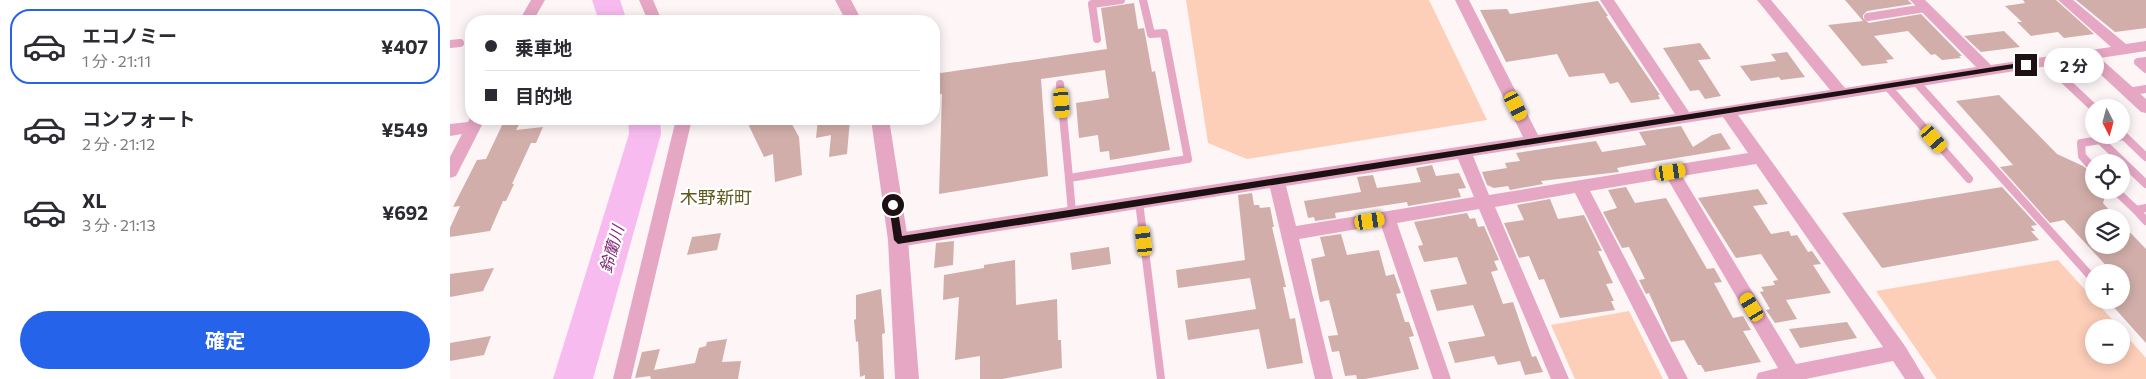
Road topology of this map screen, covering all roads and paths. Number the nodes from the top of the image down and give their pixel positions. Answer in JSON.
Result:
{"nodes":[{"id":1,"x":538,"y":0,"type":"edge"},
{"id":2,"x":646,"y":0,"type":"edge"},
{"id":3,"x":843,"y":0,"type":"edge"},
{"id":4,"x":1121,"y":0,"type":"edge"},
{"id":5,"x":1142,"y":0,"type":"edge"},
{"id":6,"x":1608,"y":0,"type":"edge"},
{"id":7,"x":1764,"y":0,"type":"edge"},
{"id":8,"x":2065,"y":0,"type":"edge"},
{"id":9,"x":1104,"y":1,"type":"edge"},
{"id":10,"x":1467,"y":1,"type":"edge"},
{"id":11,"x":1921,"y":4,"type":"edge"},
{"id":12,"x":529,"y":15,"type":"edge"},
{"id":13,"x":652,"y":15,"type":"edge"},
{"id":14,"x":851,"y":15,"type":"edge"},
{"id":15,"x":1868,"y":17,"type":"dead end"},
{"id":16,"x":1097,"y":39,"type":"dead end"},
{"id":17,"x":460,"y":43,"type":"dead end"},
{"id":18,"x":450,"y":44,"type":"edge"},
{"id":19,"x":2146,"y":46,"type":"edge"},
{"id":20,"x":2123,"y":49,"type":"junction"},
{"id":21,"x":2088,"y":55,"type":"junction"},
{"id":22,"x":2146,"y":60,"type":"edge"},
{"id":23,"x":2045,"y":62,"type":"junction"},
{"id":24,"x":2146,"y":69,"type":"edge"},
{"id":25,"x":1988,"y":71,"type":"junction"},
{"id":26,"x":1916,"y":82,"type":"junction"},
{"id":27,"x":1060,"y":84,"type":"dead end"},
{"id":28,"x":1887,"y":86,"type":"junction"},
{"id":29,"x":2146,"y":89,"type":"edge"},
{"id":30,"x":2128,"y":92,"type":"junction"},
{"id":31,"x":1841,"y":93,"type":"junction"},
{"id":32,"x":2085,"y":100,"type":"edge"},
{"id":33,"x":2146,"y":108,"type":"edge"},
{"id":34,"x":1727,"y":111,"type":"junction"},
{"id":35,"x":1685,"y":117,"type":"junction"},
{"id":36,"x":468,"y":125,"type":"edge"},
{"id":37,"x":474,"y":125,"type":"edge"},
{"id":38,"x":683,"y":125,"type":"edge"},
{"id":39,"x":881,"y":125,"type":"edge"},
{"id":40,"x":450,"y":130,"type":"edge"},
{"id":41,"x":1533,"y":141,"type":"junction"},
{"id":42,"x":2085,"y":142,"type":"edge"},
{"id":43,"x":2130,"y":142,"type":"edge"},
{"id":44,"x":2104,"y":144,"type":"edge"},
{"id":45,"x":1463,"y":152,"type":"junction"},
{"id":46,"x":2146,"y":157,"type":"edge"},
{"id":47,"x":1760,"y":158,"type":"junction"},
{"id":48,"x":2085,"y":159,"type":"edge"},
{"id":49,"x":450,"y":172,"type":"edge"},
{"id":50,"x":1671,"y":172,"type":"junction"},
{"id":51,"x":1069,"y":178,"type":"junction"},
{"id":52,"x":1968,"y":179,"type":"dead end"},
{"id":53,"x":1276,"y":180,"type":"junction"},
{"id":54,"x":2146,"y":184,"type":"edge"},
{"id":55,"x":1580,"y":187,"type":"junction"},
{"id":56,"x":2124,"y":199,"type":"edge"},
{"id":57,"x":1139,"y":202,"type":"junction"},
{"id":58,"x":1484,"y":202,"type":"junction"},
{"id":59,"x":2146,"y":208,"type":"edge"},
{"id":60,"x":2136,"y":210,"type":"junction"},
{"id":61,"x":1072,"y":213,"type":"junction"},
{"id":62,"x":1387,"y":218,"type":"junction"},
{"id":63,"x":2146,"y":221,"type":"edge"},
{"id":64,"x":1288,"y":234,"type":"junction"},
{"id":65,"x":898,"y":240,"type":"junction"},
{"id":66,"x":2085,"y":270,"type":"edge"},
{"id":67,"x":1898,"y":352,"type":"junction"},
{"id":68,"x":1793,"y":376,"type":"edge"},
{"id":69,"x":622,"y":379,"type":"edge"},
{"id":70,"x":907,"y":379,"type":"edge"},
{"id":71,"x":1161,"y":379,"type":"edge"},
{"id":72,"x":1324,"y":379,"type":"edge"},
{"id":73,"x":1442,"y":379,"type":"edge"},
{"id":74,"x":1560,"y":379,"type":"edge"},
{"id":75,"x":1679,"y":379,"type":"edge"},
{"id":76,"x":1765,"y":379,"type":"edge"},
{"id":77,"x":1916,"y":379,"type":"edge"}],
"edges":[{"from":1,"to":12,"type":"street"},
{"from":2,"to":13,"type":"street"},
{"from":3,"to":14,"type":"street"},
{"from":4,"to":9,"type":"lane"},
{"from":5,"to":51,"type":"lane"},
{"from":6,"to":35,"type":"street"},
{"from":7,"to":31,"type":"street"},
{"from":8,"to":20,"type":"street"},
{"from":9,"to":16,"type":"lane"},
{"from":10,"to":41,"type":"street"},
{"from":11,"to":15,"type":"lane"},
{"from":11,"to":25,"type":"street"},
{"from":17,"to":18,"type":"lane"},
{"from":19,"to":20,"type":"street"},
{"from":20,"to":21,"type":"street"},
{"from":21,"to":23,"type":"street"},
{"from":21,"to":30,"type":"street"},
{"from":22,"to":24,"type":"lane"},
{"from":23,"to":25,"type":"street"},
{"from":23,"to":32,"type":"lane"},
{"from":25,"to":26,"type":"street"},
{"from":26,"to":28,"type":"street"},
{"from":26,"to":66,"type":"lane"},
{"from":27,"to":51,"type":"lane"},
{"from":28,"to":31,"type":"street"},
{"from":28,"to":52,"type":"lane"},
{"from":29,"to":30,"type":"lane"},
{"from":30,"to":33,"type":"street"},
{"from":31,"to":34,"type":"street"},
{"from":34,"to":35,"type":"street"},
{"from":34,"to":47,"type":"street"},
{"from":35,"to":41,"type":"street"},
{"from":36,"to":40,"type":"street"},
{"from":37,"to":49,"type":"street"},
{"from":38,"to":69,"type":"street"},
{"from":39,"to":65,"type":"street"},
{"from":41,"to":45,"type":"street"},
{"from":42,"to":48,"type":"lane"},
{"from":43,"to":46,"type":"lane"},
{"from":44,"to":54,"type":"lane"},
{"from":45,"to":53,"type":"street"},
{"from":45,"to":58,"type":"street"},
{"from":47,"to":50,"type":"street"},
{"from":47,"to":67,"type":"street"},
{"from":50,"to":55,"type":"street"},
{"from":50,"to":68,"type":"street"},
{"from":51,"to":61,"type":"lane"},
{"from":53,"to":57,"type":"street"},
{"from":53,"to":64,"type":"street"},
{"from":55,"to":58,"type":"street"},
{"from":55,"to":75,"type":"street"},
{"from":56,"to":60,"type":"lane"},
{"from":57,"to":61,"type":"street"},
{"from":57,"to":71,"type":"lane"},
{"from":58,"to":62,"type":"street"},
{"from":58,"to":74,"type":"street"},
{"from":59,"to":60,"type":"lane"},
{"from":60,"to":63,"type":"lane"},
{"from":61,"to":65,"type":"street"},
{"from":62,"to":64,"type":"street"},
{"from":62,"to":73,"type":"street"},
{"from":64,"to":72,"type":"street"},
{"from":65,"to":70,"type":"street"},
{"from":67,"to":68,"type":"street"},
{"from":67,"to":77,"type":"street"},
{"from":68,"to":76,"type":"street"}]}
